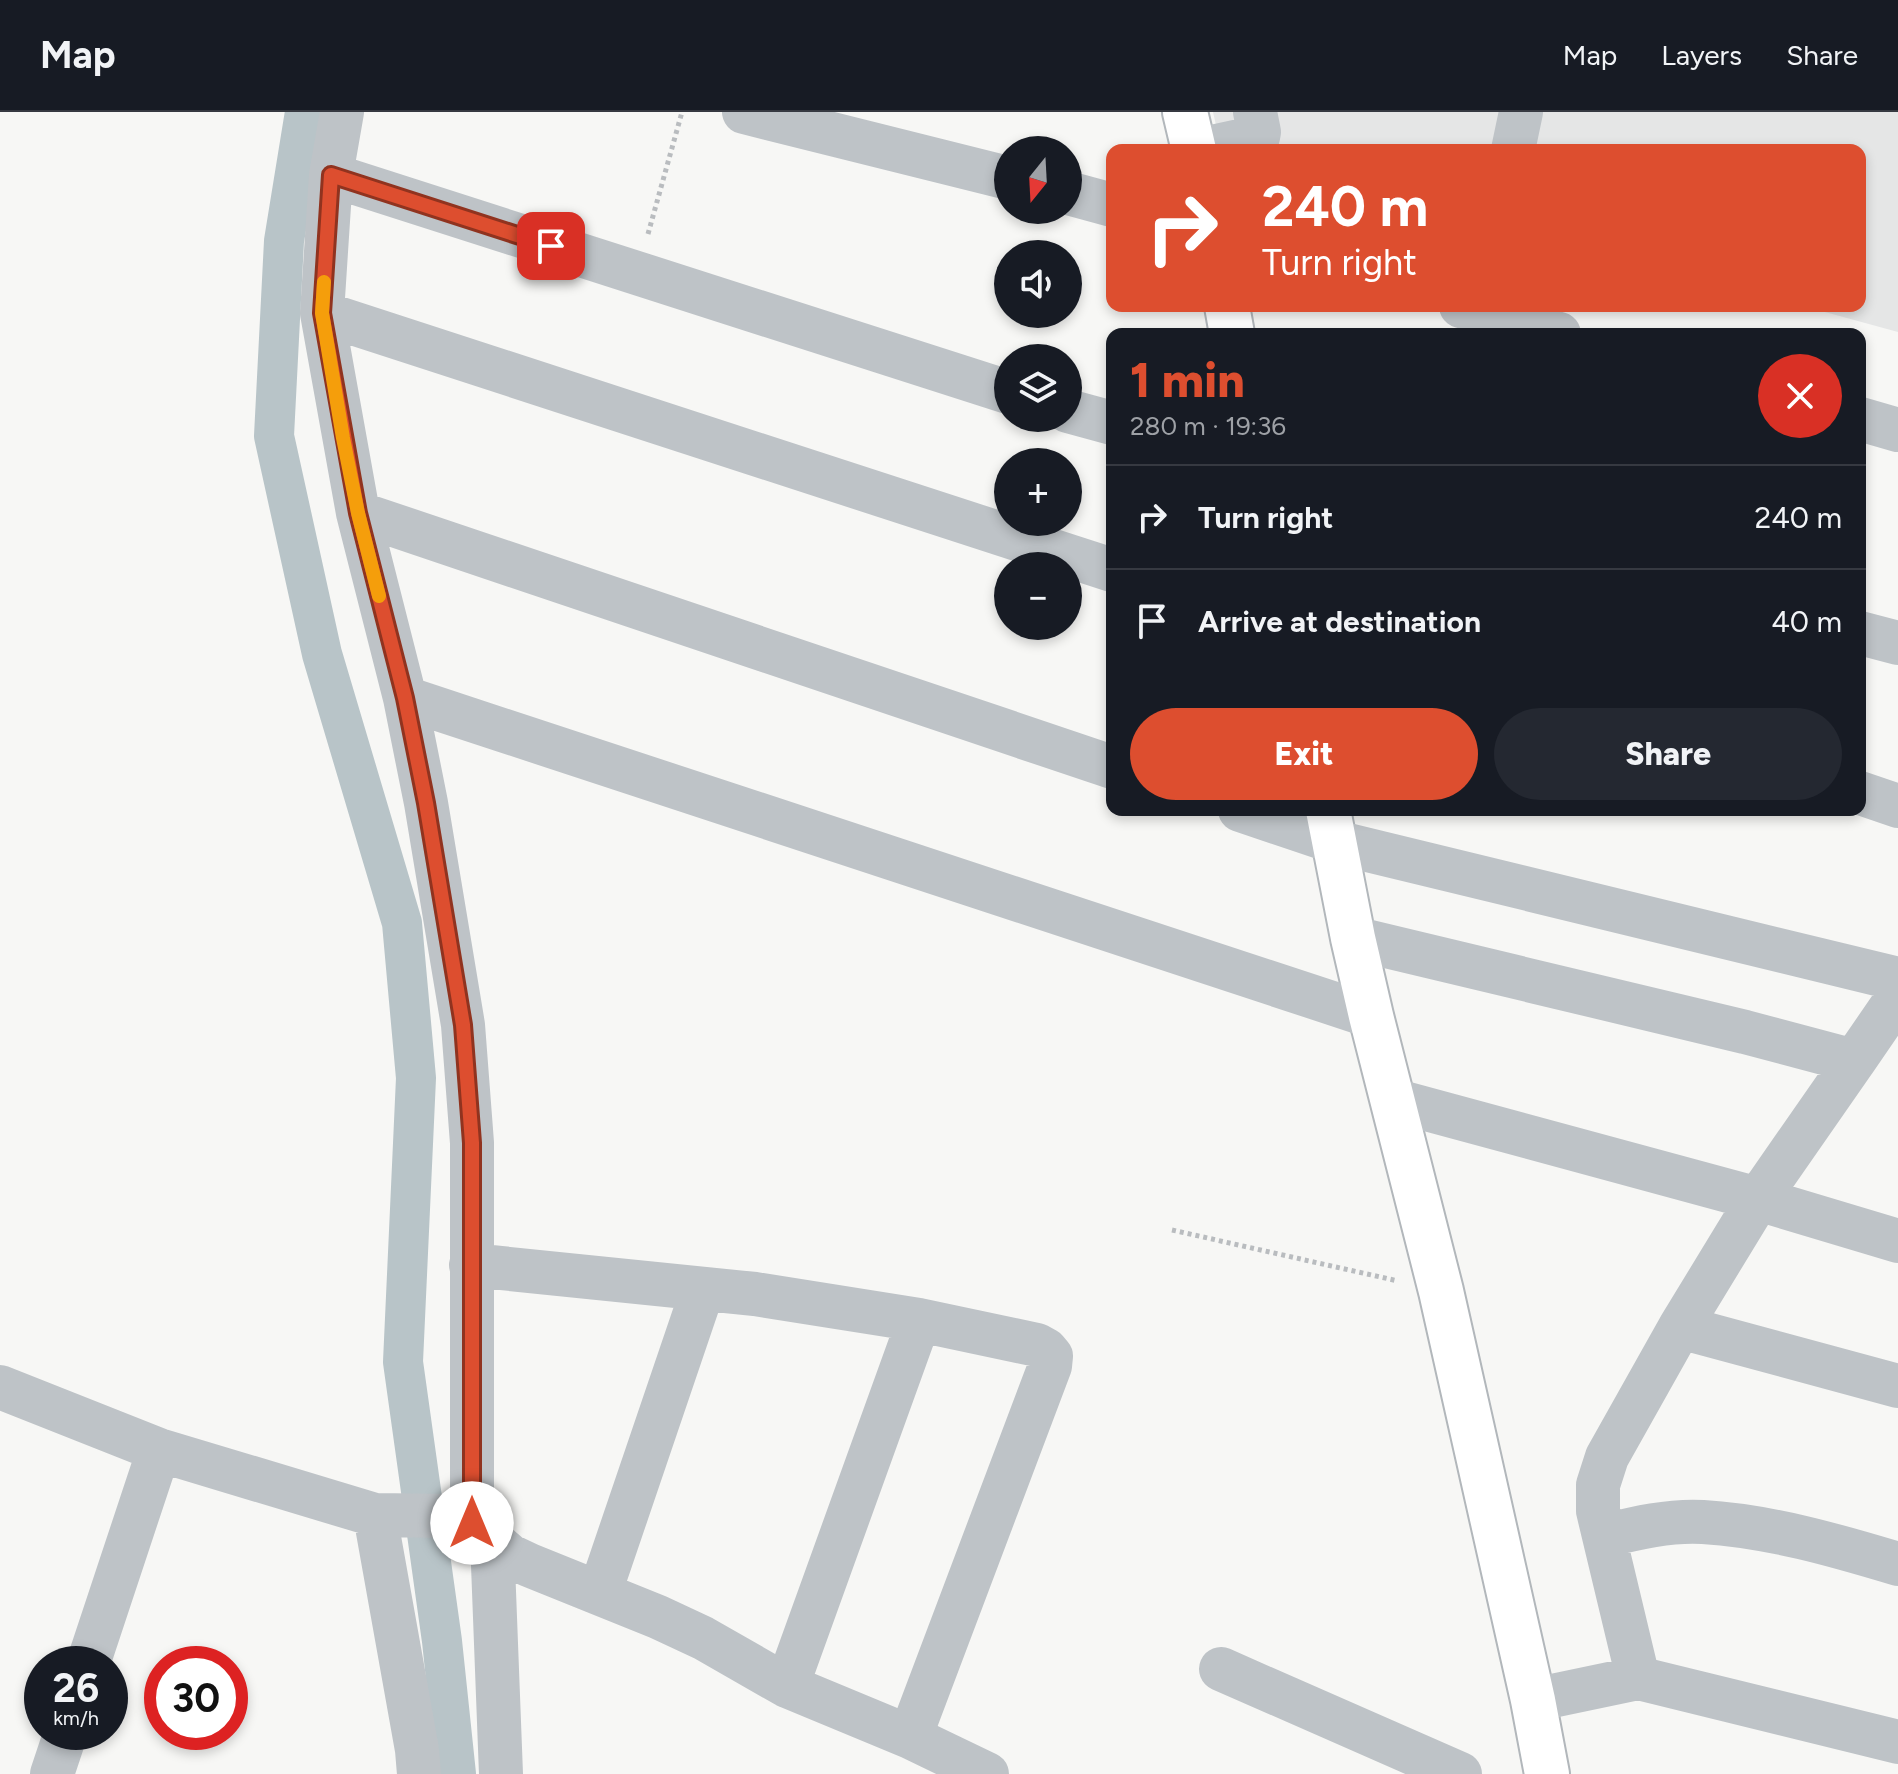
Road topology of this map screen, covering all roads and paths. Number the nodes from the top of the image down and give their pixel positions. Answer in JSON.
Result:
{"nodes":[{"id":1,"x":342,"y":112,"type":"edge"},
{"id":2,"x":682,"y":112,"type":"edge"},
{"id":3,"x":744,"y":112,"type":"edge"},
{"id":4,"x":1185,"y":112,"type":"edge"},
{"id":5,"x":1255,"y":112,"type":"edge"},
{"id":6,"x":1521,"y":112,"type":"edge"},
{"id":7,"x":811,"y":120,"type":"edge"},
{"id":8,"x":1194,"y":144,"type":"edge"},
{"id":9,"x":1225,"y":144,"type":"edge"},
{"id":10,"x":1514,"y":144,"type":"edge"},
{"id":11,"x":994,"y":174,"type":"edge"},
{"id":12,"x":331,"y":175,"type":"junction"},
{"id":13,"x":1082,"y":197,"type":"edge"},
{"id":14,"x":1106,"y":203,"type":"edge"},
{"id":15,"x":637,"y":274,"type":"junction"},
{"id":16,"x":1486,"y":312,"type":"edge"},
{"id":17,"x":322,"y":313,"type":"junction"},
{"id":18,"x":1539,"y":328,"type":"edge"},
{"id":19,"x":994,"y":388,"type":"edge"},
{"id":20,"x":1082,"y":415,"type":"edge"},
{"id":21,"x":1106,"y":421,"type":"edge"},
{"id":22,"x":1866,"y":421,"type":"edge"},
{"id":23,"x":1898,"y":430,"type":"edge"},
{"id":24,"x":358,"y":513,"type":"junction"},
{"id":25,"x":1106,"y":568,"type":"edge"},
{"id":26,"x":1866,"y":635,"type":"edge"},
{"id":27,"x":1898,"y":643,"type":"edge"},
{"id":28,"x":405,"y":698,"type":"junction"},
{"id":29,"x":1106,"y":765,"type":"edge"},
{"id":30,"x":1866,"y":795,"type":"edge"},
{"id":31,"x":1898,"y":806,"type":"edge"},
{"id":32,"x":1274,"y":816,"type":"edge"},
{"id":33,"x":1331,"y":826,"type":"edge"},
{"id":34,"x":1353,"y":938,"type":"junction"},
{"id":35,"x":1895,"y":1003,"type":"edge"},
{"id":36,"x":1371,"y":1016,"type":"junction"},
{"id":37,"x":1854,"y":1061,"type":"junction"},
{"id":38,"x":1393,"y":1100,"type":"junction"},
{"id":39,"x":1758,"y":1199,"type":"junction"},
{"id":40,"x":1172,"y":1230,"type":"dead end"},
{"id":41,"x":1898,"y":1241,"type":"edge"},
{"id":42,"x":471,"y":1265,"type":"junction"},
{"id":43,"x":703,"y":1289,"type":"junction"},
{"id":44,"x":1441,"y":1291,"type":"junction"},
{"id":45,"x":919,"y":1320,"type":"junction"},
{"id":46,"x":1680,"y":1327,"type":"junction"},
{"id":47,"x":1898,"y":1386,"type":"edge"},
{"id":48,"x":0,"y":1387,"type":"edge"},
{"id":49,"x":159,"y":1450,"type":"junction"},
{"id":50,"x":388,"y":1516,"type":"junction"},
{"id":51,"x":472,"y":1526,"type":"junction"},
{"id":52,"x":1604,"y":1536,"type":"junction"},
{"id":53,"x":1898,"y":1564,"type":"edge"},
{"id":54,"x":600,"y":1592,"type":"junction"},
{"id":55,"x":94,"y":1646,"type":"edge"},
{"id":56,"x":1221,"y":1669,"type":"dead end"},
{"id":57,"x":1638,"y":1678,"type":"junction"},
{"id":58,"x":787,"y":1686,"type":"junction"},
{"id":59,"x":1533,"y":1700,"type":"junction"},
{"id":60,"x":910,"y":1737,"type":"junction"},
{"id":61,"x":1898,"y":1742,"type":"edge"},
{"id":62,"x":60,"y":1750,"type":"edge"},
{"id":63,"x":52,"y":1774,"type":"edge"},
{"id":64,"x":419,"y":1774,"type":"edge"},
{"id":65,"x":501,"y":1774,"type":"edge"},
{"id":66,"x":987,"y":1774,"type":"edge"},
{"id":67,"x":1460,"y":1774,"type":"edge"},
{"id":68,"x":1547,"y":1774,"type":"edge"}],
"edges":[{"from":1,"to":12,"type":"street"},
{"from":2,"to":15,"type":"path"},
{"from":3,"to":7,"type":"street"},
{"from":4,"to":8,"type":"main road"},
{"from":5,"to":9,"type":"street"},
{"from":6,"to":10,"type":"street"},
{"from":7,"to":11,"type":"street"},
{"from":12,"to":15,"type":"street"},
{"from":12,"to":17,"type":"street"},
{"from":13,"to":14,"type":"street"},
{"from":15,"to":19,"type":"street"},
{"from":16,"to":18,"type":"street"},
{"from":17,"to":24,"type":"street"},
{"from":17,"to":25,"type":"street"},
{"from":20,"to":21,"type":"street"},
{"from":22,"to":23,"type":"street"},
{"from":24,"to":28,"type":"street"},
{"from":24,"to":29,"type":"street"},
{"from":26,"to":27,"type":"street"},
{"from":28,"to":36,"type":"street"},
{"from":28,"to":42,"type":"street"},
{"from":30,"to":31,"type":"street"},
{"from":32,"to":33,"type":"street"},
{"from":33,"to":34,"type":"main road"},
{"from":33,"to":35,"type":"street"},
{"from":34,"to":36,"type":"main road"},
{"from":34,"to":37,"type":"street"},
{"from":35,"to":37,"type":"street"},
{"from":36,"to":38,"type":"main road"},
{"from":37,"to":39,"type":"street"},
{"from":38,"to":39,"type":"street"},
{"from":38,"to":44,"type":"main road"},
{"from":39,"to":41,"type":"street"},
{"from":39,"to":46,"type":"street"},
{"from":40,"to":44,"type":"path"},
{"from":42,"to":43,"type":"street"},
{"from":42,"to":51,"type":"street"},
{"from":43,"to":45,"type":"street"},
{"from":43,"to":54,"type":"street"},
{"from":44,"to":59,"type":"main road"},
{"from":45,"to":58,"type":"street"},
{"from":45,"to":60,"type":"street"},
{"from":46,"to":47,"type":"street"},
{"from":46,"to":52,"type":"street"},
{"from":48,"to":49,"type":"street"},
{"from":49,"to":50,"type":"street"},
{"from":49,"to":55,"type":"street"},
{"from":50,"to":51,"type":"street"},
{"from":50,"to":64,"type":"street"},
{"from":51,"to":54,"type":"street"},
{"from":51,"to":65,"type":"street"},
{"from":52,"to":53,"type":"street"},
{"from":52,"to":57,"type":"street"},
{"from":54,"to":58,"type":"street"},
{"from":56,"to":67,"type":"street"},
{"from":57,"to":59,"type":"street"},
{"from":57,"to":61,"type":"street"},
{"from":58,"to":60,"type":"street"},
{"from":59,"to":68,"type":"main road"},
{"from":60,"to":66,"type":"street"},
{"from":62,"to":63,"type":"street"}]}
